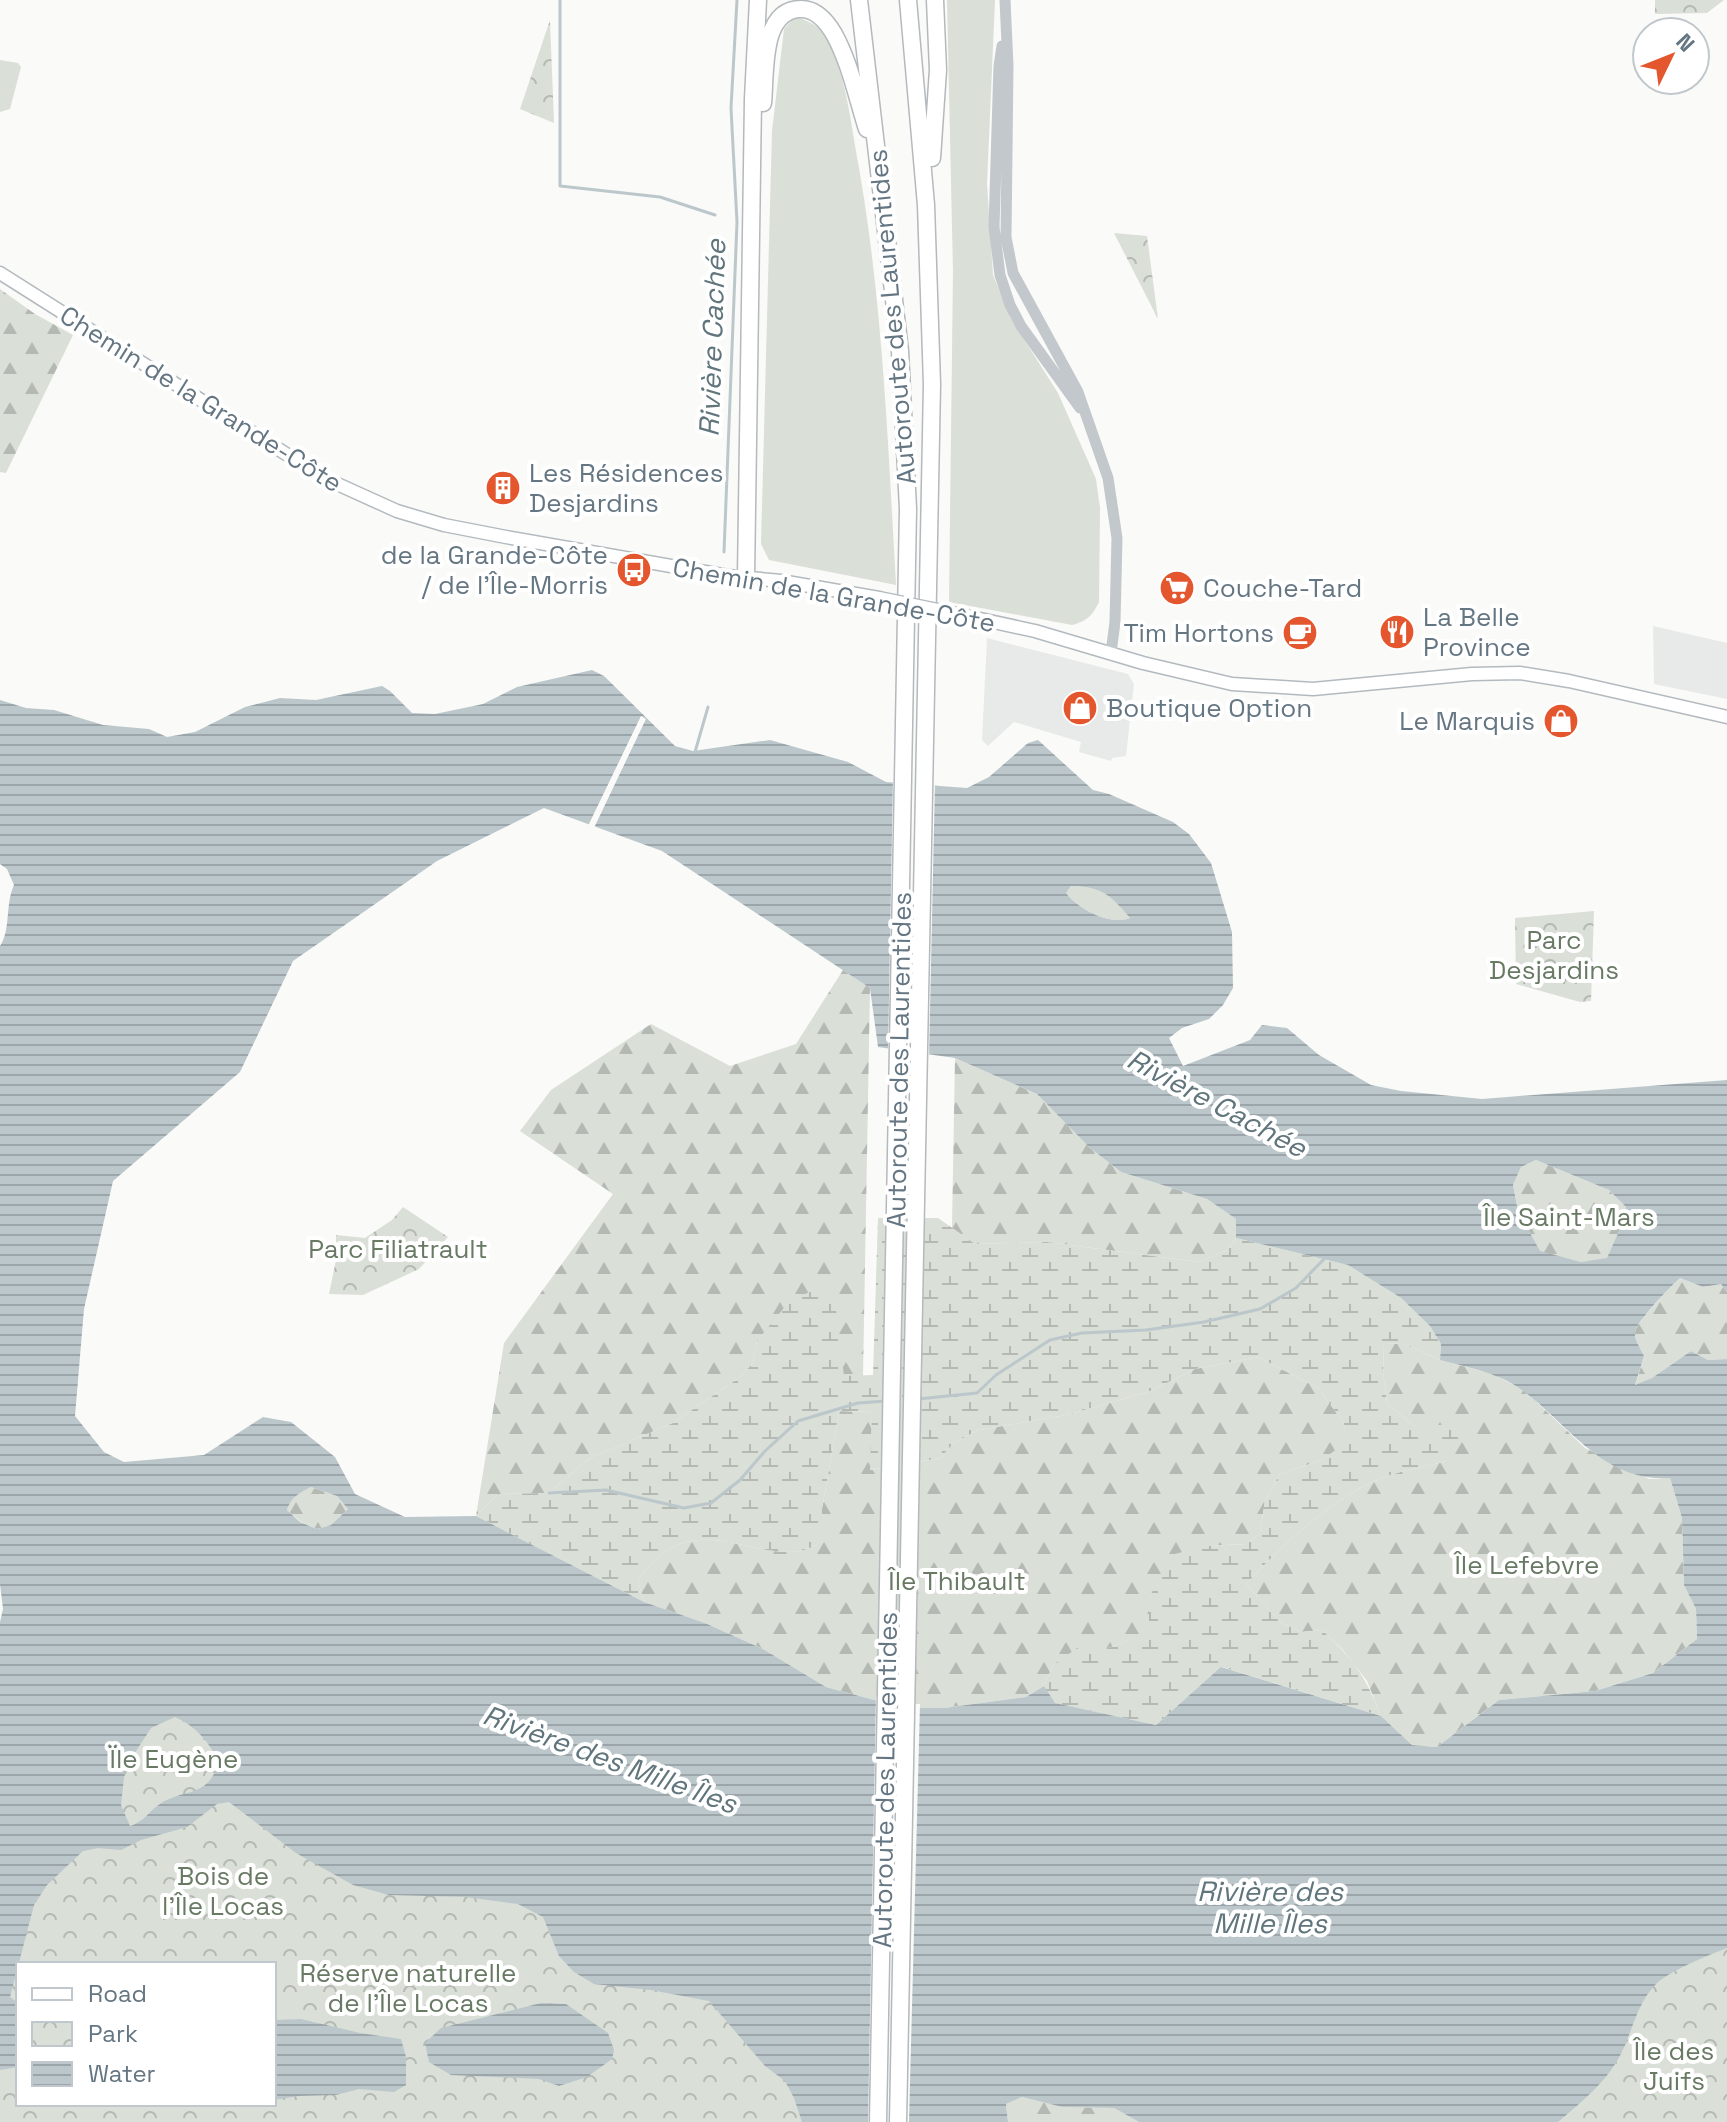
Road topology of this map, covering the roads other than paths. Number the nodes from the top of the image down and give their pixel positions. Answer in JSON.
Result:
{"nodes":[{"id":1,"x":758,"y":0,"type":"edge"},
{"id":2,"x":859,"y":0,"type":"edge"},
{"id":3,"x":908,"y":0,"type":"edge"},
{"id":4,"x":935,"y":0,"type":"edge"},
{"id":5,"x":1005,"y":0,"type":"edge"},
{"id":6,"x":1004,"y":27,"type":"junction"},
{"id":7,"x":879,"y":166,"type":"junction"},
{"id":8,"x":927,"y":224,"type":"junction"},
{"id":9,"x":752,"y":240,"type":"junction"},
{"id":10,"x":0,"y":273,"type":"edge"},
{"id":11,"x":1087,"y":419,"type":"junction"},
{"id":12,"x":746,"y":577,"type":"junction"},
{"id":13,"x":1111,"y":653,"type":"junction"},
{"id":14,"x":1727,"y":717,"type":"edge"},
{"id":15,"x":878,"y":2122,"type":"edge"},
{"id":16,"x":898,"y":2122,"type":"edge"}],
"edges":[{"from":1,"to":9,"type":"highway"},
{"from":2,"to":7,"type":"highway","name":"Autoroute des Laurentides"},
{"from":3,"to":8,"type":"highway","name":"Autoroute des Laurentides"},
{"from":4,"to":8,"type":"highway"},
{"from":5,"to":6,"type":"street"},
{"from":6,"to":11,"type":"street"},
{"from":6,"to":11,"type":"street"},
{"from":7,"to":9,"type":"highway"},
{"from":7,"to":15,"type":"highway","name":"Autoroute des Laurentides"},
{"from":8,"to":16,"type":"highway","name":"Autoroute des Laurentides"},
{"from":9,"to":12,"type":"highway"},
{"from":10,"to":12,"type":"main road","name":"Chemin de la Grande-Côte"},
{"from":11,"to":13,"type":"street"},
{"from":12,"to":13,"type":"main road","name":"Chemin de la Grande-Côte","bridge":true},
{"from":13,"to":14,"type":"main road","name":"Chemin de la Grande-Côte"}]}
